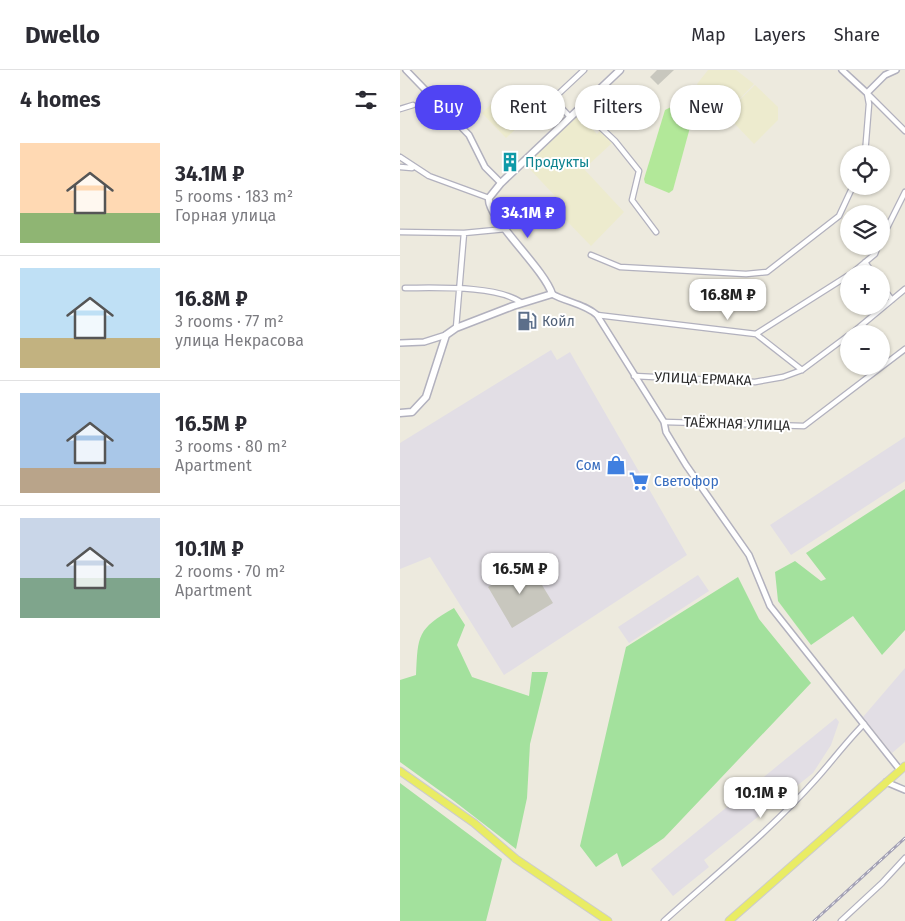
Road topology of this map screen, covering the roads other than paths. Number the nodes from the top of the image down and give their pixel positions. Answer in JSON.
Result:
{"nodes":[{"id":1,"x":406,"y":70,"type":"edge"},
{"id":2,"x":584,"y":70,"type":"edge"},
{"id":3,"x":620,"y":70,"type":"edge"},
{"id":4,"x":842,"y":70,"type":"edge"},
{"id":5,"x":896,"y":70,"type":"edge"},
{"id":6,"x":604,"y":85,"type":"edge"},
{"id":7,"x":867,"y":93,"type":"junction"},
{"id":8,"x":413,"y":105,"type":"dead end"},
{"id":9,"x":400,"y":109,"type":"edge"},
{"id":10,"x":575,"y":112,"type":"edge"},
{"id":11,"x":570,"y":117,"type":"junction"},
{"id":12,"x":603,"y":130,"type":"edge"},
{"id":13,"x":905,"y":131,"type":"edge"},
{"id":14,"x":866,"y":145,"type":"edge"},
{"id":15,"x":400,"y":157,"type":"edge"},
{"id":16,"x":400,"y":167,"type":"edge"},
{"id":17,"x":413,"y":168,"type":"junction"},
{"id":18,"x":501,"y":183,"type":"junction"},
{"id":19,"x":905,"y":192,"type":"edge"},
{"id":20,"x":849,"y":195,"type":"edge"},
{"id":21,"x":489,"y":198,"type":"junction"},
{"id":22,"x":890,"y":222,"type":"edge"},
{"id":23,"x":506,"y":229,"type":"junction"},
{"id":24,"x":400,"y":232,"type":"edge"},
{"id":25,"x":656,"y":232,"type":"dead end"},
{"id":26,"x":464,"y":233,"type":"junction"},
{"id":27,"x":591,"y":255,"type":"dead end"},
{"id":28,"x":874,"y":255,"type":"edge"},
{"id":29,"x":865,"y":262,"type":"junction"},
{"id":30,"x":862,"y":265,"type":"edge"},
{"id":31,"x":867,"y":265,"type":"edge"},
{"id":32,"x":840,"y":281,"type":"edge"},
{"id":33,"x":404,"y":288,"type":"dead end"},
{"id":34,"x":459,"y":288,"type":"junction"},
{"id":35,"x":905,"y":289,"type":"edge"},
{"id":36,"x":552,"y":294,"type":"junction"},
{"id":37,"x":890,"y":297,"type":"edge"},
{"id":38,"x":892,"y":300,"type":"junction"},
{"id":39,"x":522,"y":303,"type":"junction"},
{"id":40,"x":597,"y":315,"type":"junction"},
{"id":41,"x":862,"y":325,"type":"edge"},
{"id":42,"x":456,"y":328,"type":"junction"},
{"id":43,"x":756,"y":334,"type":"junction"},
{"id":44,"x":446,"y":335,"type":"junction"},
{"id":45,"x":840,"y":342,"type":"edge"},
{"id":46,"x":400,"y":343,"type":"edge"},
{"id":47,"x":905,"y":349,"type":"edge"},
{"id":48,"x":802,"y":370,"type":"junction"},
{"id":49,"x":634,"y":376,"type":"junction"},
{"id":50,"x":400,"y":413,"type":"edge"},
{"id":51,"x":664,"y":422,"type":"junction"},
{"id":52,"x":864,"y":724,"type":"junction"},
{"id":53,"x":903,"y":768,"type":"edge"},
{"id":54,"x":400,"y":771,"type":"edge"},
{"id":55,"x":886,"y":782,"type":"junction"},
{"id":56,"x":905,"y":790,"type":"edge"},
{"id":57,"x":905,"y":858,"type":"edge"},
{"id":58,"x":608,"y":921,"type":"edge"},
{"id":59,"x":664,"y":921,"type":"edge"},
{"id":60,"x":729,"y":921,"type":"edge"},
{"id":61,"x":841,"y":921,"type":"edge"}],
"edges":[{"from":1,"to":18,"type":"street"},
{"from":2,"to":11,"type":"street"},
{"from":3,"to":6,"type":"main road"},
{"from":4,"to":7,"type":"street"},
{"from":5,"to":7,"type":"street"},
{"from":7,"to":13,"type":"street"},
{"from":7,"to":14,"type":"street"},
{"from":8,"to":9,"type":"street"},
{"from":10,"to":11,"type":"main road"},
{"from":11,"to":18,"type":"main road"},
{"from":12,"to":25,"type":"street"},
{"from":15,"to":17,"type":"street"},
{"from":16,"to":17,"type":"street"},
{"from":17,"to":21,"type":"street"},
{"from":18,"to":21,"type":"main road"},
{"from":19,"to":22,"type":"street"},
{"from":20,"to":27,"type":"street"},
{"from":21,"to":23,"type":"main road"},
{"from":23,"to":26,"type":"street"},
{"from":23,"to":36,"type":"main road"},
{"from":24,"to":26,"type":"street"},
{"from":26,"to":34,"type":"street"},
{"from":28,"to":29,"type":"street"},
{"from":29,"to":30,"type":"street"},
{"from":29,"to":31,"type":"street"},
{"from":32,"to":43,"type":"street"},
{"from":33,"to":34,"type":"street"},
{"from":34,"to":39,"type":"street"},
{"from":34,"to":42,"type":"street"},
{"from":35,"to":38,"type":"street","name":"УЛИЦА ЕРМАКА"},
{"from":36,"to":39,"type":"main road"},
{"from":36,"to":40,"type":"street"},
{"from":37,"to":38,"type":"street"},
{"from":38,"to":41,"type":"street","name":"УЛИЦА ЕРМАКА"},
{"from":39,"to":42,"type":"main road"},
{"from":40,"to":43,"type":"street"},
{"from":40,"to":49,"type":"street"},
{"from":42,"to":44,"type":"main road"},
{"from":43,"to":48,"type":"street"},
{"from":44,"to":46,"type":"street"},
{"from":44,"to":50,"type":"main road"},
{"from":45,"to":48,"type":"street","name":"УЛИЦА ЕРМАКА"},
{"from":47,"to":51,"type":"street","name":"ТАЁЖНАЯ УЛИЦА"},
{"from":48,"to":49,"type":"street","name":"УЛИЦА ЕРМАКА"},
{"from":49,"to":51,"type":"street"},
{"from":51,"to":52,"type":"street"},
{"from":52,"to":53,"type":"street"},
{"from":52,"to":59,"type":"street"},
{"from":53,"to":55,"type":"main road"},
{"from":54,"to":58,"type":"main road"},
{"from":55,"to":56,"type":"street"},
{"from":55,"to":60,"type":"main road"},
{"from":57,"to":61,"type":"street"}]}
